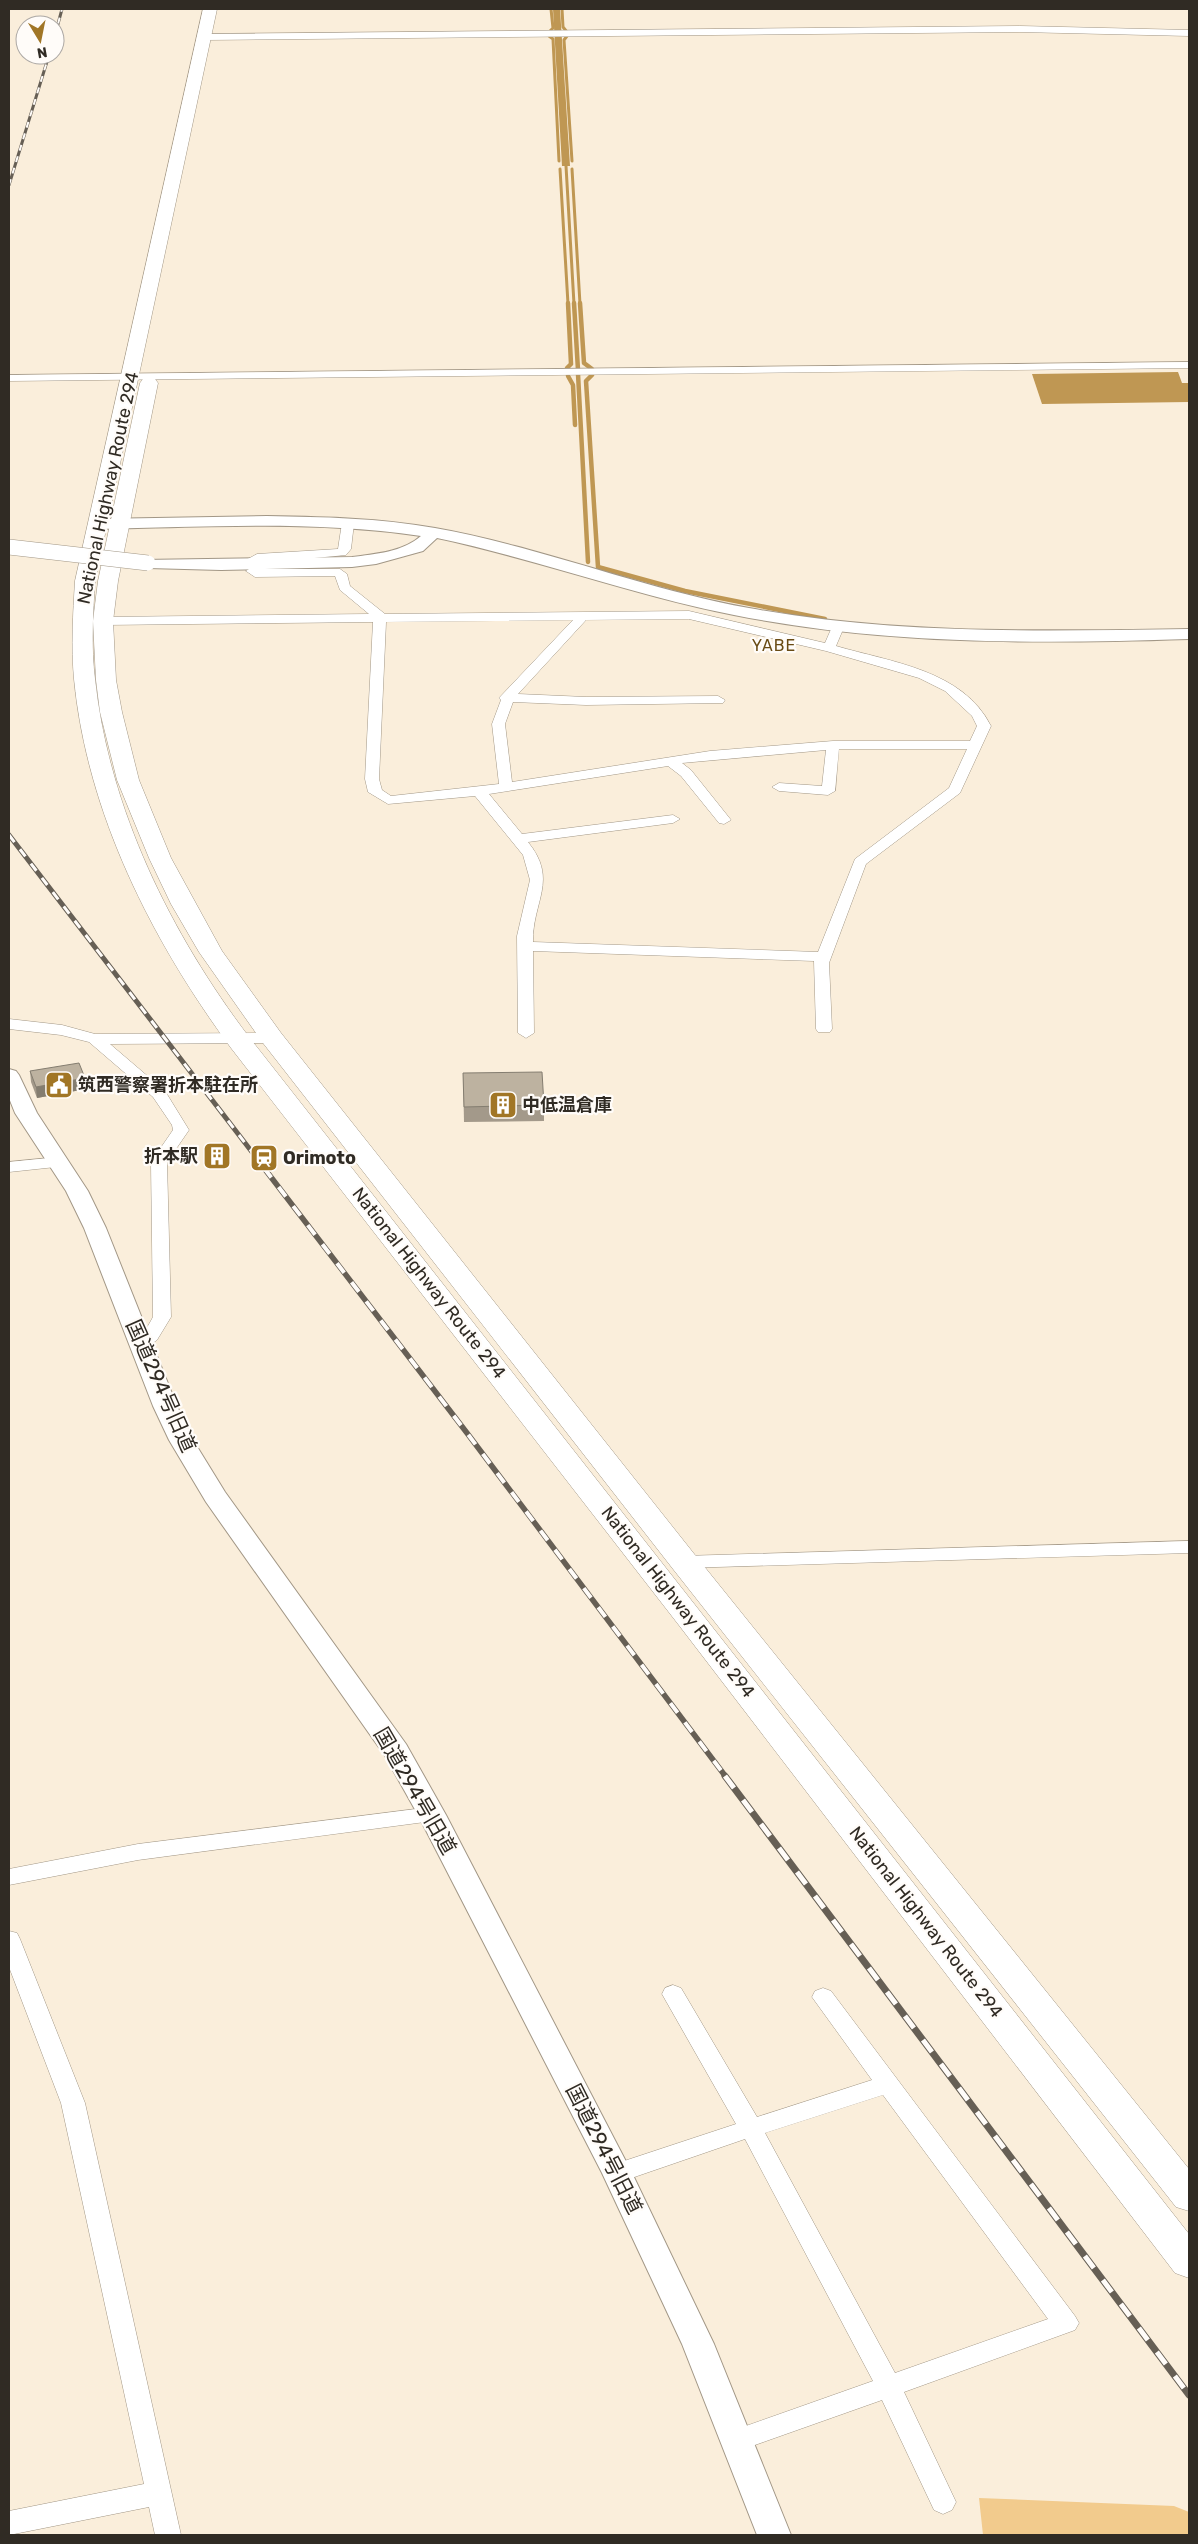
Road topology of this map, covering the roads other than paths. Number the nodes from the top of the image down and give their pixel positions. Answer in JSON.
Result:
{"nodes":[{"id":1,"x":210,"y":9,"type":"edge"},
{"id":2,"x":223,"y":9,"type":"edge"},
{"id":3,"x":1189,"y":33,"type":"edge"},
{"id":4,"x":212,"y":37,"type":"junction"},
{"id":5,"x":196,"y":149,"type":"dead end"},
{"id":6,"x":1189,"y":365,"type":"edge"},
{"id":7,"x":151,"y":369,"type":"junction"},
{"id":8,"x":131,"y":376,"type":"junction"},
{"id":9,"x":9,"y":378,"type":"edge"},
{"id":10,"x":348,"y":523,"type":"junction"},
{"id":11,"x":98,"y":524,"type":"junction"},
{"id":12,"x":120,"y":524,"type":"junction"},
{"id":13,"x":433,"y":533,"type":"junction"},
{"id":14,"x":9,"y":547,"type":"edge"},
{"id":15,"x":582,"y":616,"type":"junction"},
{"id":16,"x":380,"y":617,"type":"junction"},
{"id":17,"x":103,"y":621,"type":"junction"},
{"id":18,"x":838,"y":627,"type":"junction"},
{"id":19,"x":1189,"y":634,"type":"edge"},
{"id":20,"x":829,"y":648,"type":"junction"},
{"id":21,"x":506,"y":698,"type":"junction"},
{"id":22,"x":718,"y":700,"type":"dead end"},
{"id":23,"x":833,"y":745,"type":"junction"},
{"id":24,"x":975,"y":745,"type":"junction"},
{"id":25,"x":670,"y":761,"type":"junction"},
{"id":26,"x":506,"y":786,"type":"junction"},
{"id":27,"x":779,"y":787,"type":"dead end"},
{"id":28,"x":479,"y":791,"type":"junction"},
{"id":29,"x":674,"y":819,"type":"dead end"},
{"id":30,"x":724,"y":820,"type":"dead end"},
{"id":31,"x":518,"y":839,"type":"junction"},
{"id":32,"x":525,"y":946,"type":"junction"},
{"id":33,"x":824,"y":957,"type":"junction"},
{"id":34,"x":9,"y":1024,"type":"edge"},
{"id":35,"x":824,"y":1029,"type":"dead end"},
{"id":36,"x":526,"y":1033,"type":"dead end"},
{"id":37,"x":238,"y":1038,"type":"junction"},
{"id":38,"x":272,"y":1038,"type":"junction"},
{"id":39,"x":95,"y":1039,"type":"junction"},
{"id":40,"x":9,"y":1074,"type":"edge"},
{"id":41,"x":59,"y":1162,"type":"junction"},
{"id":42,"x":9,"y":1167,"type":"edge"},
{"id":43,"x":141,"y":1343,"type":"junction"},
{"id":44,"x":1189,"y":1547,"type":"edge"},
{"id":45,"x":684,"y":1562,"type":"junction"},
{"id":46,"x":432,"y":1815,"type":"junction"},
{"id":47,"x":9,"y":1877,"type":"edge"},
{"id":48,"x":9,"y":1938,"type":"edge"},
{"id":49,"x":673,"y":1994,"type":"dead end"},
{"id":50,"x":824,"y":1997,"type":"dead end"},
{"id":51,"x":887,"y":2084,"type":"junction"},
{"id":52,"x":751,"y":2128,"type":"junction"},
{"id":53,"x":617,"y":2173,"type":"junction"},
{"id":54,"x":1189,"y":2196,"type":"edge"},
{"id":55,"x":1189,"y":2262,"type":"edge"},
{"id":56,"x":888,"y":2385,"type":"junction"},
{"id":57,"x":738,"y":2440,"type":"junction"},
{"id":58,"x":159,"y":2493,"type":"junction"},
{"id":59,"x":943,"y":2502,"type":"dead end"},
{"id":60,"x":9,"y":2523,"type":"edge"},
{"id":61,"x":168,"y":2535,"type":"edge"},
{"id":62,"x":774,"y":2535,"type":"edge"}],
"edges":[{"from":1,"to":4,"type":"highway","name":"National Highway Route 294"},
{"from":2,"to":4,"type":"highway","name":"National Highway Route 294"},
{"from":3,"to":4,"type":"street"},
{"from":4,"to":5,"type":"highway","name":"National Highway Route 294"},
{"from":4,"to":8,"type":"highway","name":"National Highway Route 294"},
{"from":6,"to":7,"type":"street"},
{"from":7,"to":8,"type":"street"},
{"from":7,"to":12,"type":"highway","name":"National Highway Route 294"},
{"from":8,"to":9,"type":"street"},
{"from":8,"to":11,"type":"highway","name":"National Highway Route 294"},
{"from":10,"to":12,"type":"street"},
{"from":10,"to":13,"type":"street"},
{"from":10,"to":16,"type":"street"},
{"from":11,"to":12,"type":"street"},
{"from":11,"to":37,"type":"highway","name":"National Highway Route 294"},
{"from":12,"to":17,"type":"highway","name":"National Highway Route 294"},
{"from":13,"to":14,"type":"street","bridge":true},
{"from":13,"to":18,"type":"street"},
{"from":15,"to":16,"type":"street"},
{"from":15,"to":20,"type":"street"},
{"from":15,"to":21,"type":"street"},
{"from":16,"to":17,"type":"street"},
{"from":16,"to":28,"type":"street"},
{"from":17,"to":38,"type":"highway","name":"National Highway Route 294"},
{"from":18,"to":19,"type":"street"},
{"from":18,"to":20,"type":"street"},
{"from":20,"to":24,"type":"street"},
{"from":21,"to":22,"type":"street"},
{"from":21,"to":26,"type":"street"},
{"from":23,"to":24,"type":"street"},
{"from":23,"to":25,"type":"street"},
{"from":23,"to":27,"type":"street"},
{"from":24,"to":33,"type":"street"},
{"from":25,"to":26,"type":"street"},
{"from":25,"to":30,"type":"street"},
{"from":26,"to":28,"type":"street"},
{"from":28,"to":31,"type":"street"},
{"from":29,"to":31,"type":"street"},
{"from":31,"to":32,"type":"street"},
{"from":32,"to":33,"type":"street"},
{"from":32,"to":36,"type":"street"},
{"from":33,"to":35,"type":"street"},
{"from":34,"to":39,"type":"street"},
{"from":37,"to":38,"type":"street"},
{"from":37,"to":39,"type":"street"},
{"from":37,"to":55,"type":"highway","name":"National Highway Route 294"},
{"from":38,"to":45,"type":"highway","name":"National Highway Route 294"},
{"from":39,"to":43,"type":"street"},
{"from":40,"to":41,"type":"street","name":"国道294号旧道"},
{"from":41,"to":42,"type":"street"},
{"from":41,"to":43,"type":"street","name":"国道294号旧道"},
{"from":43,"to":46,"type":"street","name":"国道294号旧道"},
{"from":44,"to":45,"type":"street"},
{"from":45,"to":54,"type":"highway","name":"National Highway Route 294"},
{"from":46,"to":47,"type":"street"},
{"from":46,"to":53,"type":"street","name":"国道294号旧道"},
{"from":48,"to":58,"type":"street"},
{"from":49,"to":52,"type":"street"},
{"from":50,"to":51,"type":"street"},
{"from":51,"to":52,"type":"street"},
{"from":51,"to":56,"type":"street"},
{"from":52,"to":53,"type":"street"},
{"from":52,"to":56,"type":"street"},
{"from":53,"to":57,"type":"street","name":"国道294号旧道"},
{"from":56,"to":57,"type":"street"},
{"from":56,"to":59,"type":"street"},
{"from":57,"to":62,"type":"street","name":"国道294号旧道"},
{"from":58,"to":60,"type":"street"},
{"from":58,"to":61,"type":"street"}]}
